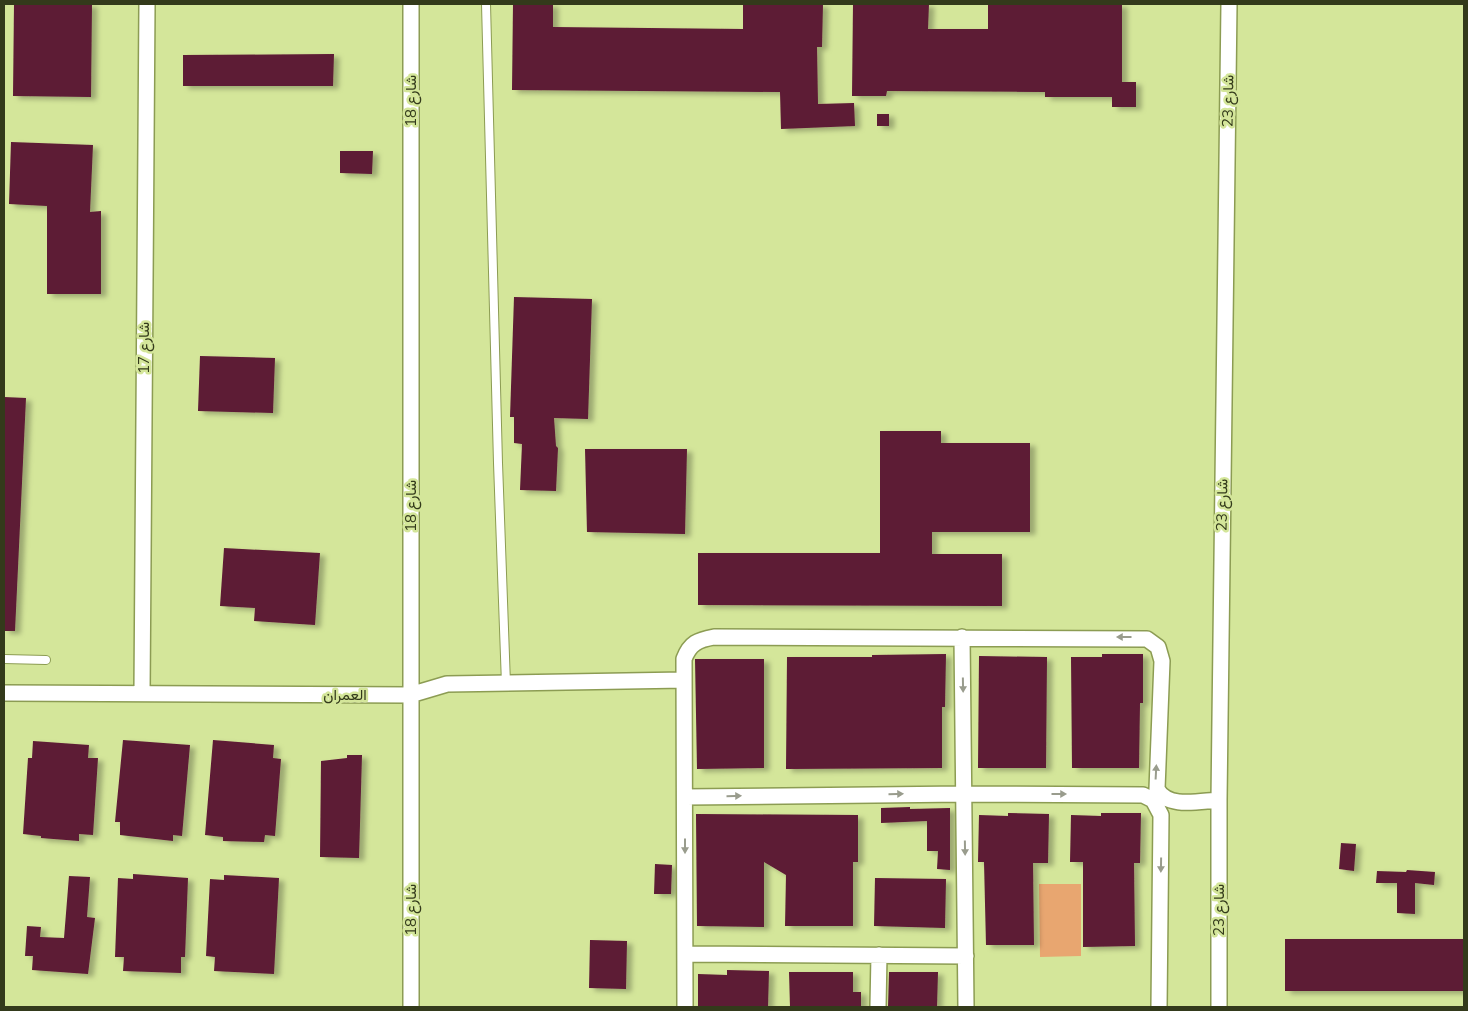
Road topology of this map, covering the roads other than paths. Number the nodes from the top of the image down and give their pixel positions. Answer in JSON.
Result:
{"nodes":[{"id":1,"x":147,"y":4,"type":"edge"},
{"id":2,"x":411,"y":4,"type":"edge"},
{"id":3,"x":486,"y":4,"type":"edge"},
{"id":4,"x":1229,"y":4,"type":"edge"},
{"id":5,"x":962,"y":637,"type":"junction"},
{"id":6,"x":4,"y":659,"type":"edge"},
{"id":7,"x":46,"y":660,"type":"dead end"},
{"id":8,"x":684,"y":680,"type":"junction"},
{"id":9,"x":506,"y":684,"type":"junction"},
{"id":10,"x":4,"y":693,"type":"edge"},
{"id":11,"x":142,"y":693,"type":"junction"},
{"id":12,"x":410,"y":695,"type":"junction"},
{"id":13,"x":964,"y":794,"type":"junction"},
{"id":14,"x":685,"y":797,"type":"junction"},
{"id":15,"x":1219,"y":800,"type":"junction"},
{"id":16,"x":686,"y":954,"type":"junction"},
{"id":17,"x":879,"y":954,"type":"junction"},
{"id":18,"x":966,"y":956,"type":"junction"},
{"id":19,"x":411,"y":1007,"type":"edge"},
{"id":20,"x":685,"y":1007,"type":"edge"},
{"id":21,"x":878,"y":1007,"type":"edge"},
{"id":22,"x":966,"y":1007,"type":"edge"},
{"id":23,"x":1159,"y":1007,"type":"edge"},
{"id":24,"x":1219,"y":1007,"type":"edge"}],
"edges":[{"from":1,"to":11,"type":"street","name":"شارع 17"},
{"from":2,"to":12,"type":"street","name":"شارع 18"},
{"from":3,"to":9,"type":"lane"},
{"from":4,"to":15,"type":"street","name":"شارع 23"},
{"from":5,"to":8,"type":"street"},
{"from":5,"to":13,"type":"street","one_way":true},
{"from":15,"to":5,"type":"street","one_way":true},
{"from":6,"to":7,"type":"lane"},
{"from":8,"to":9,"type":"street","name":"العمران"},
{"from":8,"to":14,"type":"street"},
{"from":9,"to":12,"type":"street","name":"العمران"},
{"from":10,"to":11,"type":"street","name":"العمران"},
{"from":11,"to":12,"type":"street","name":"العمران"},
{"from":12,"to":19,"type":"street","name":"شارع 18"},
{"from":14,"to":13,"type":"street","one_way":true},
{"from":13,"to":18,"type":"street","one_way":true},
{"from":13,"to":23,"type":"street","one_way":true},
{"from":14,"to":16,"type":"street","one_way":true},
{"from":15,"to":24,"type":"street","name":"شارع 23"},
{"from":16,"to":17,"type":"street"},
{"from":16,"to":20,"type":"street"},
{"from":17,"to":18,"type":"street"},
{"from":17,"to":21,"type":"street"},
{"from":18,"to":22,"type":"street"}]}
